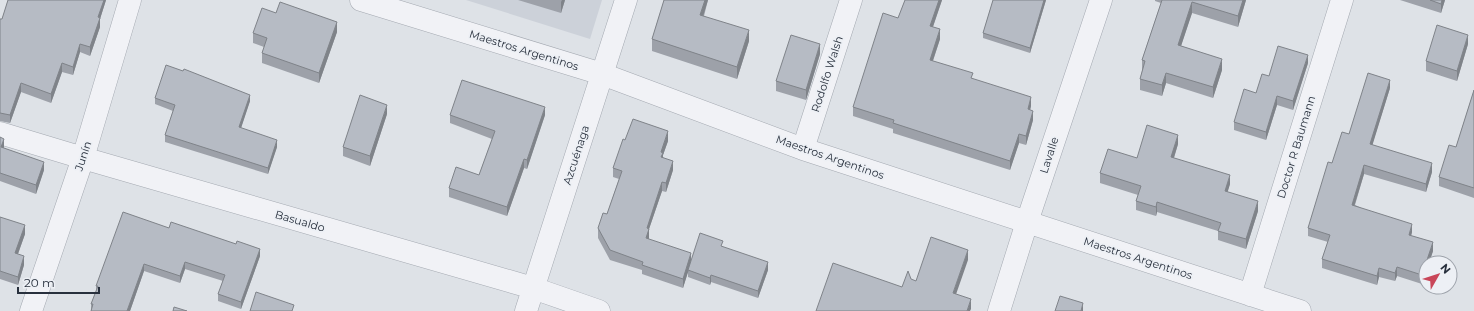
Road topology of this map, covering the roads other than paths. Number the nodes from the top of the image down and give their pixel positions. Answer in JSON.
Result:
{"nodes":[{"id":1,"x":130,"y":0,"type":"edge"},
{"id":2,"x":361,"y":0,"type":"edge"},
{"id":3,"x":626,"y":0,"type":"edge"},
{"id":4,"x":851,"y":0,"type":"edge"},
{"id":5,"x":1101,"y":0,"type":"edge"},
{"id":6,"x":1342,"y":0,"type":"edge"},
{"id":7,"x":602,"y":74,"type":"junction"},
{"id":8,"x":0,"y":133,"type":"edge"},
{"id":9,"x":803,"y":149,"type":"junction"},
{"id":10,"x":83,"y":158,"type":"junction"},
{"id":11,"x":1027,"y":222,"type":"junction"},
{"id":12,"x":533,"y":288,"type":"junction"},
{"id":13,"x":1250,"y":295,"type":"junction"},
{"id":14,"x":31,"y":311,"type":"edge"},
{"id":15,"x":526,"y":311,"type":"edge"},
{"id":16,"x":599,"y":311,"type":"edge"},
{"id":17,"x":999,"y":311,"type":"edge"},
{"id":18,"x":1300,"y":311,"type":"edge"}],
"edges":[{"from":1,"to":10,"type":"street","name":"Junín"},
{"from":2,"to":7,"type":"street","name":"Maestros Argentinos"},
{"from":3,"to":7,"type":"street","name":"Azcuénaga"},
{"from":4,"to":9,"type":"street","name":"Rodolfo Walsh"},
{"from":5,"to":11,"type":"street","name":"Lavalle"},
{"from":6,"to":13,"type":"street","name":"Doctor R Baumann"},
{"from":7,"to":9,"type":"street","name":"Maestros Argentinos"},
{"from":7,"to":12,"type":"street","name":"Azcuénaga"},
{"from":8,"to":10,"type":"street","name":"Basualdo"},
{"from":9,"to":11,"type":"street","name":"Maestros Argentinos"},
{"from":10,"to":12,"type":"street","name":"Basualdo"},
{"from":10,"to":14,"type":"street","name":"Junín"},
{"from":11,"to":13,"type":"street","name":"Maestros Argentinos"},
{"from":11,"to":17,"type":"street","name":"Lavalle"},
{"from":12,"to":15,"type":"street","name":"Azcuénaga"},
{"from":12,"to":16,"type":"street","name":"Basualdo"},
{"from":13,"to":18,"type":"street","name":"Maestros Argentinos"}]}
